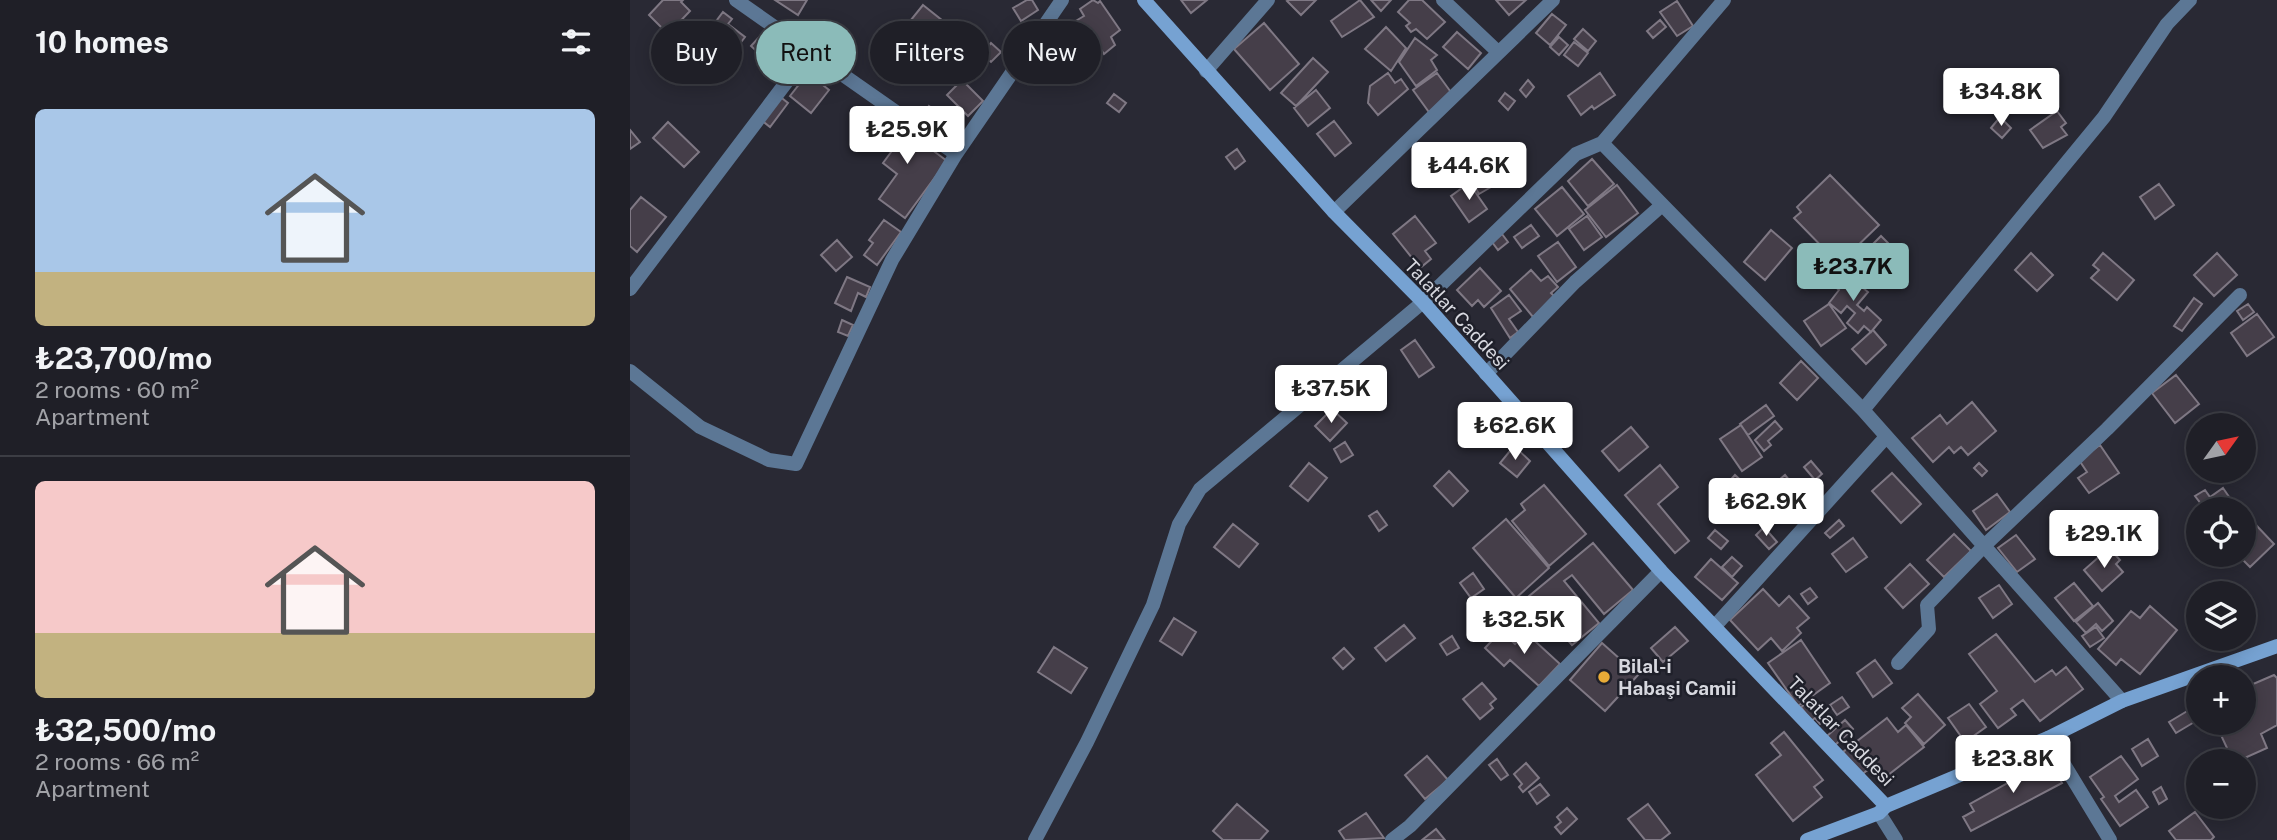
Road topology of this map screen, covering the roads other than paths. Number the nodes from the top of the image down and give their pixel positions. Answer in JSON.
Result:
{"nodes":[{"id":1,"x":736,"y":0,"type":"edge"},
{"id":2,"x":1062,"y":0,"type":"edge"},
{"id":3,"x":1144,"y":0,"type":"edge"},
{"id":4,"x":1268,"y":0,"type":"edge"},
{"id":5,"x":1443,"y":0,"type":"edge"},
{"id":6,"x":1553,"y":0,"type":"edge"},
{"id":7,"x":1724,"y":0,"type":"edge"},
{"id":8,"x":2190,"y":0,"type":"edge"},
{"id":9,"x":766,"y":21,"type":"edge"},
{"id":10,"x":1498,"y":52,"type":"junction"},
{"id":11,"x":1206,"y":71,"type":"junction"},
{"id":12,"x":856,"y":83,"type":"edge"},
{"id":13,"x":785,"y":84,"type":"edge"},
{"id":14,"x":1602,"y":143,"type":"junction"},
{"id":15,"x":956,"y":154,"type":"junction"},
{"id":16,"x":1661,"y":206,"type":"junction"},
{"id":17,"x":1334,"y":212,"type":"junction"},
{"id":18,"x":630,"y":289,"type":"edge"},
{"id":19,"x":2240,"y":295,"type":"dead end"},
{"id":20,"x":1423,"y":302,"type":"junction"},
{"id":21,"x":630,"y":371,"type":"edge"},
{"id":22,"x":1486,"y":374,"type":"junction"},
{"id":23,"x":1863,"y":410,"type":"junction"},
{"id":24,"x":1886,"y":437,"type":"junction"},
{"id":25,"x":1984,"y":546,"type":"junction"},
{"id":26,"x":1661,"y":570,"type":"junction"},
{"id":27,"x":1715,"y":626,"type":"junction"},
{"id":28,"x":2277,"y":646,"type":"edge"},
{"id":29,"x":1898,"y":663,"type":"dead end"},
{"id":30,"x":2122,"y":701,"type":"junction"},
{"id":31,"x":2048,"y":738,"type":"junction"},
{"id":32,"x":1882,"y":809,"type":"junction"},
{"id":33,"x":1035,"y":840,"type":"edge"},
{"id":34,"x":1392,"y":840,"type":"edge"},
{"id":35,"x":1807,"y":840,"type":"edge"},
{"id":36,"x":1896,"y":840,"type":"edge"},
{"id":37,"x":2110,"y":840,"type":"edge"}],
"edges":[{"from":1,"to":9,"type":"street"},
{"from":2,"to":15,"type":"street"},
{"from":3,"to":11,"type":"street","name":"Talatlar Caddesi"},
{"from":4,"to":11,"type":"street"},
{"from":5,"to":10,"type":"street"},
{"from":6,"to":10,"type":"street"},
{"from":7,"to":14,"type":"street"},
{"from":8,"to":23,"type":"street"},
{"from":10,"to":17,"type":"street"},
{"from":11,"to":17,"type":"street","name":"Talatlar Caddesi"},
{"from":12,"to":15,"type":"street"},
{"from":13,"to":18,"type":"street"},
{"from":14,"to":16,"type":"street"},
{"from":14,"to":20,"type":"street"},
{"from":15,"to":21,"type":"street"},
{"from":16,"to":22,"type":"street"},
{"from":16,"to":23,"type":"street"},
{"from":17,"to":20,"type":"street","name":"Talatlar Caddesi"},
{"from":19,"to":25,"type":"street"},
{"from":20,"to":22,"type":"street","name":"Talatlar Caddesi"},
{"from":20,"to":33,"type":"street"},
{"from":22,"to":26,"type":"street","name":"Talatlar Caddesi"},
{"from":23,"to":24,"type":"street"},
{"from":24,"to":25,"type":"street"},
{"from":24,"to":27,"type":"street"},
{"from":25,"to":29,"type":"street"},
{"from":25,"to":30,"type":"street"},
{"from":26,"to":27,"type":"street","name":"Talatlar Caddesi"},
{"from":26,"to":34,"type":"street"},
{"from":27,"to":32,"type":"street","name":"Talatlar Caddesi"},
{"from":28,"to":30,"type":"street"},
{"from":30,"to":31,"type":"street"},
{"from":31,"to":32,"type":"street"},
{"from":31,"to":37,"type":"street"},
{"from":32,"to":35,"type":"street"},
{"from":32,"to":36,"type":"street"}]}
